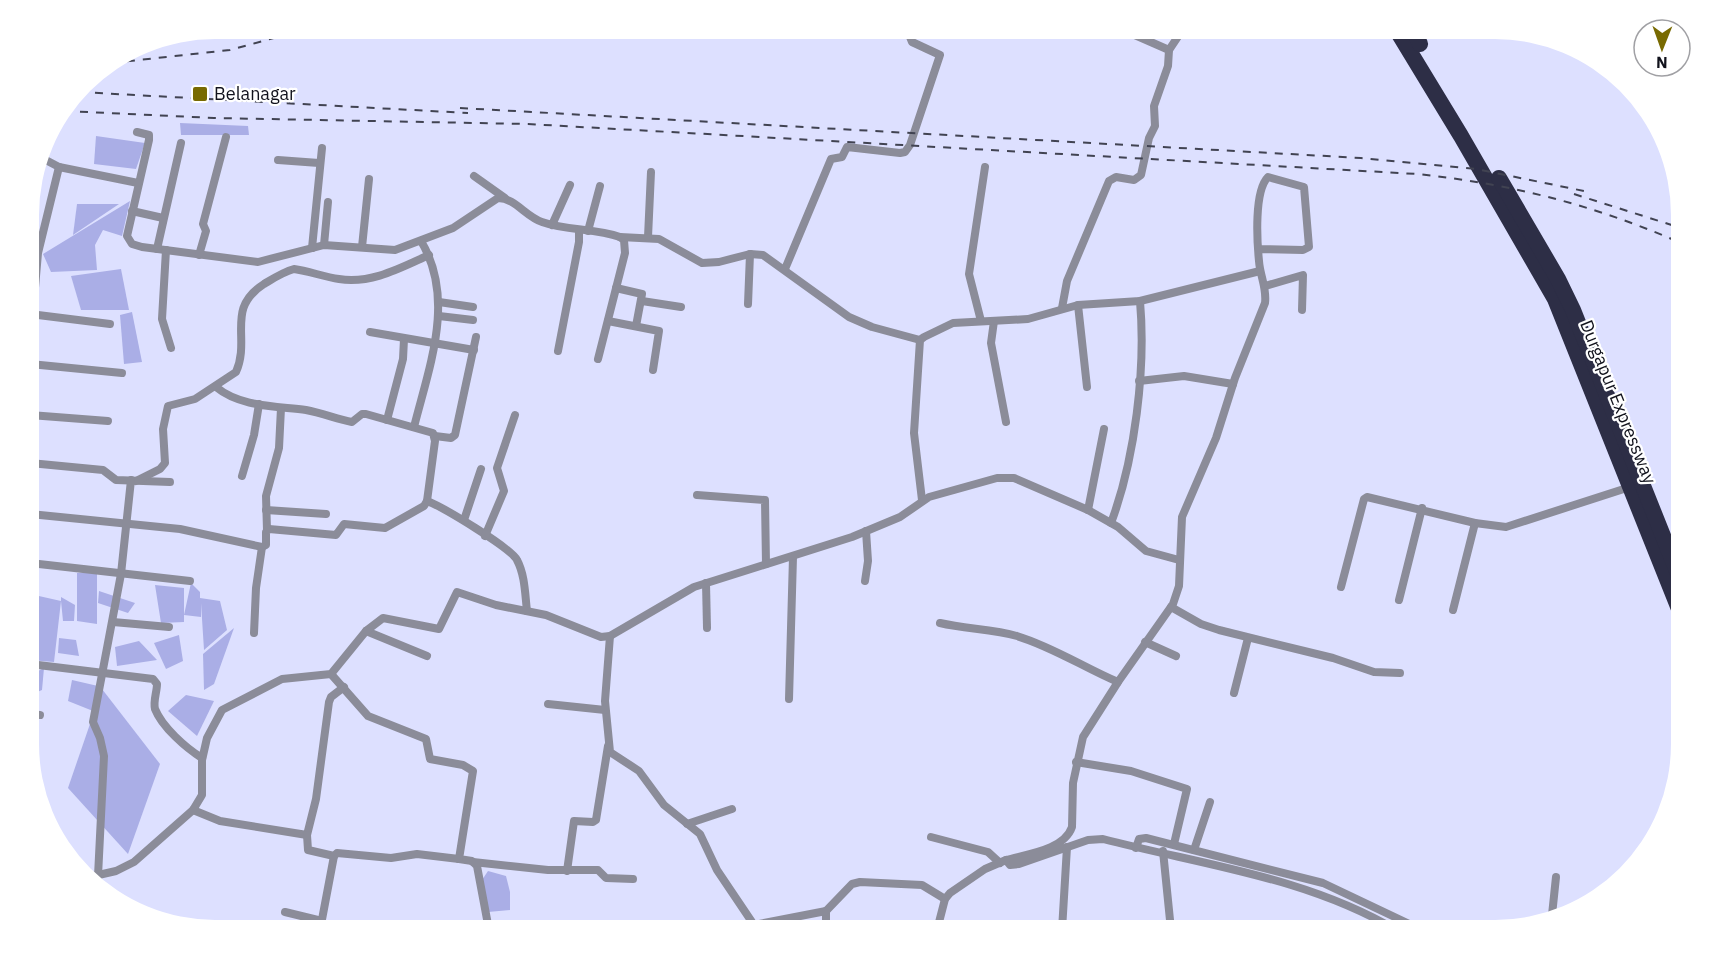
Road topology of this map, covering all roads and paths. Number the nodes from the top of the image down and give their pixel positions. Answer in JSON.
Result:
{"nodes":[{"id":1,"x":911,"y":39,"type":"edge"},
{"id":2,"x":1144,"y":39,"type":"edge"},
{"id":3,"x":1176,"y":39,"type":"edge"},
{"id":4,"x":1414,"y":39,"type":"edge"},
{"id":5,"x":1168,"y":50,"type":"junction"},
{"id":6,"x":137,"y":132,"type":"dead end"},
{"id":7,"x":226,"y":137,"type":"dead end"},
{"id":8,"x":181,"y":142,"type":"dead end"},
{"id":9,"x":322,"y":148,"type":"dead end"},
{"id":10,"x":278,"y":160,"type":"dead end"},
{"id":11,"x":47,"y":161,"type":"edge"},
{"id":12,"x":319,"y":163,"type":"junction"},
{"id":13,"x":985,"y":166,"type":"dead end"},
{"id":14,"x":59,"y":167,"type":"junction"},
{"id":15,"x":651,"y":172,"type":"dead end"},
{"id":16,"x":474,"y":176,"type":"dead end"},
{"id":17,"x":369,"y":179,"type":"dead end"},
{"id":18,"x":138,"y":183,"type":"junction"},
{"id":19,"x":570,"y":185,"type":"dead end"},
{"id":20,"x":600,"y":186,"type":"dead end"},
{"id":21,"x":505,"y":198,"type":"junction"},
{"id":22,"x":328,"y":202,"type":"dead end"},
{"id":23,"x":132,"y":211,"type":"junction"},
{"id":24,"x":1512,"y":212,"type":"junction"},
{"id":25,"x":163,"y":218,"type":"junction"},
{"id":26,"x":552,"y":225,"type":"junction"},
{"id":27,"x":39,"y":228,"type":"edge"},
{"id":28,"x":581,"y":234,"type":"junction"},
{"id":29,"x":648,"y":237,"type":"junction"},
{"id":30,"x":623,"y":241,"type":"junction"},
{"id":31,"x":324,"y":245,"type":"junction"},
{"id":32,"x":362,"y":247,"type":"junction"},
{"id":33,"x":424,"y":247,"type":"junction"},
{"id":34,"x":312,"y":248,"type":"junction"},
{"id":35,"x":1258,"y":249,"type":"junction"},
{"id":36,"x":162,"y":250,"type":"junction"},
{"id":37,"x":199,"y":255,"type":"junction"},
{"id":38,"x":750,"y":257,"type":"junction"},
{"id":39,"x":784,"y":268,"type":"junction"},
{"id":40,"x":1263,"y":278,"type":"junction"},
{"id":41,"x":616,"y":288,"type":"junction"},
{"id":42,"x":642,"y":301,"type":"junction"},
{"id":43,"x":439,"y":302,"type":"junction"},
{"id":44,"x":748,"y":304,"type":"dead end"},
{"id":45,"x":1140,"y":306,"type":"junction"},
{"id":46,"x":473,"y":307,"type":"dead end"},
{"id":47,"x":681,"y":307,"type":"dead end"},
{"id":48,"x":1062,"y":308,"type":"junction"},
{"id":49,"x":1079,"y":309,"type":"junction"},
{"id":50,"x":1302,"y":310,"type":"dead end"},
{"id":51,"x":39,"y":315,"type":"edge"},
{"id":52,"x":439,"y":316,"type":"junction"},
{"id":53,"x":473,"y":320,"type":"dead end"},
{"id":54,"x":608,"y":321,"type":"junction"},
{"id":55,"x":981,"y":321,"type":"junction"},
{"id":56,"x":110,"y":324,"type":"dead end"},
{"id":57,"x":636,"y":326,"type":"junction"},
{"id":58,"x":992,"y":328,"type":"junction"},
{"id":59,"x":370,"y":332,"type":"dead end"},
{"id":60,"x":476,"y":337,"type":"dead end"},
{"id":61,"x":404,"y":339,"type":"junction"},
{"id":62,"x":433,"y":344,"type":"junction"},
{"id":63,"x":920,"y":345,"type":"junction"},
{"id":64,"x":171,"y":348,"type":"dead end"},
{"id":65,"x":474,"y":350,"type":"junction"},
{"id":66,"x":558,"y":351,"type":"dead end"},
{"id":67,"x":598,"y":360,"type":"dead end"},
{"id":68,"x":39,"y":365,"type":"edge"},
{"id":69,"x":653,"y":370,"type":"dead end"},
{"id":70,"x":122,"y":373,"type":"dead end"},
{"id":71,"x":1139,"y":381,"type":"junction"},
{"id":72,"x":1233,"y":384,"type":"junction"},
{"id":73,"x":216,"y":387,"type":"junction"},
{"id":74,"x":1087,"y":387,"type":"dead end"},
{"id":75,"x":259,"y":404,"type":"junction"},
{"id":76,"x":283,"y":408,"type":"junction"},
{"id":77,"x":515,"y":415,"type":"dead end"},
{"id":78,"x":39,"y":416,"type":"edge"},
{"id":79,"x":387,"y":420,"type":"junction"},
{"id":80,"x":108,"y":421,"type":"dead end"},
{"id":81,"x":1005,"y":422,"type":"dead end"},
{"id":82,"x":414,"y":427,"type":"junction"},
{"id":83,"x":1104,"y":429,"type":"dead end"},
{"id":84,"x":435,"y":436,"type":"junction"},
{"id":85,"x":39,"y":464,"type":"edge"},
{"id":86,"x":481,"y":469,"type":"dead end"},
{"id":87,"x":242,"y":476,"type":"dead end"},
{"id":88,"x":133,"y":480,"type":"junction"},
{"id":89,"x":170,"y":482,"type":"dead end"},
{"id":90,"x":1630,"y":487,"type":"junction"},
{"id":91,"x":697,"y":495,"type":"dead end"},
{"id":92,"x":922,"y":500,"type":"junction"},
{"id":93,"x":427,"y":501,"type":"junction"},
{"id":94,"x":1422,"y":508,"type":"junction"},
{"id":95,"x":266,"y":510,"type":"junction"},
{"id":96,"x":1088,"y":510,"type":"junction"},
{"id":97,"x":326,"y":514,"type":"dead end"},
{"id":98,"x":39,"y":515,"type":"edge"},
{"id":99,"x":464,"y":520,"type":"junction"},
{"id":100,"x":1112,"y":523,"type":"junction"},
{"id":101,"x":1475,"y":523,"type":"junction"},
{"id":102,"x":126,"y":524,"type":"junction"},
{"id":103,"x":267,"y":530,"type":"junction"},
{"id":104,"x":866,"y":531,"type":"junction"},
{"id":105,"x":485,"y":536,"type":"junction"},
{"id":106,"x":262,"y":547,"type":"junction"},
{"id":107,"x":1671,"y":556,"type":"edge"},
{"id":108,"x":793,"y":557,"type":"junction"},
{"id":109,"x":1179,"y":560,"type":"junction"},
{"id":110,"x":39,"y":564,"type":"edge"},
{"id":111,"x":766,"y":564,"type":"junction"},
{"id":112,"x":121,"y":574,"type":"junction"},
{"id":113,"x":190,"y":581,"type":"dead end"},
{"id":114,"x":865,"y":581,"type":"dead end"},
{"id":115,"x":706,"y":583,"type":"junction"},
{"id":116,"x":1341,"y":587,"type":"dead end"},
{"id":117,"x":1671,"y":589,"type":"edge"},
{"id":118,"x":1399,"y":600,"type":"dead end"},
{"id":119,"x":1171,"y":607,"type":"junction"},
{"id":120,"x":1453,"y":610,"type":"dead end"},
{"id":121,"x":527,"y":611,"type":"junction"},
{"id":122,"x":113,"y":622,"type":"junction"},
{"id":123,"x":940,"y":623,"type":"dead end"},
{"id":124,"x":169,"y":627,"type":"dead end"},
{"id":125,"x":707,"y":628,"type":"dead end"},
{"id":126,"x":366,"y":631,"type":"junction"},
{"id":127,"x":254,"y":633,"type":"dead end"},
{"id":128,"x":610,"y":636,"type":"junction"},
{"id":129,"x":1248,"y":638,"type":"junction"},
{"id":130,"x":1145,"y":642,"type":"junction"},
{"id":131,"x":427,"y":656,"type":"dead end"},
{"id":132,"x":1176,"y":656,"type":"dead end"},
{"id":133,"x":39,"y":665,"type":"edge"},
{"id":134,"x":104,"y":673,"type":"junction"},
{"id":135,"x":1400,"y":673,"type":"dead end"},
{"id":136,"x":331,"y":674,"type":"junction"},
{"id":137,"x":1118,"y":682,"type":"junction"},
{"id":138,"x":344,"y":687,"type":"junction"},
{"id":139,"x":1234,"y":693,"type":"dead end"},
{"id":140,"x":789,"y":699,"type":"dead end"},
{"id":141,"x":548,"y":704,"type":"dead end"},
{"id":142,"x":605,"y":710,"type":"junction"},
{"id":143,"x":608,"y":746,"type":"junction"},
{"id":144,"x":202,"y":758,"type":"junction"},
{"id":145,"x":1076,"y":762,"type":"junction"},
{"id":146,"x":1210,"y":802,"type":"dead end"},
{"id":147,"x":732,"y":809,"type":"dead end"},
{"id":148,"x":193,"y":810,"type":"junction"},
{"id":149,"x":687,"y":824,"type":"junction"},
{"id":150,"x":307,"y":835,"type":"junction"},
{"id":151,"x":931,"y":837,"type":"dead end"},
{"id":152,"x":1162,"y":842,"type":"junction"},
{"id":153,"x":1174,"y":844,"type":"junction"},
{"id":154,"x":1067,"y":848,"type":"junction"},
{"id":155,"x":1137,"y":848,"type":"junction"},
{"id":156,"x":1194,"y":850,"type":"junction"},
{"id":157,"x":1163,"y":854,"type":"junction"},
{"id":158,"x":334,"y":856,"type":"junction"},
{"id":159,"x":459,"y":859,"type":"junction"},
{"id":160,"x":472,"y":861,"type":"junction"},
{"id":161,"x":1003,"y":861,"type":"junction"},
{"id":162,"x":567,"y":871,"type":"junction"},
{"id":163,"x":96,"y":873,"type":"edge"},
{"id":164,"x":99,"y":876,"type":"edge"},
{"id":165,"x":1556,"y":877,"type":"dead end"},
{"id":166,"x":633,"y":879,"type":"dead end"},
{"id":167,"x":945,"y":899,"type":"junction"},
{"id":168,"x":826,"y":910,"type":"junction"},
{"id":169,"x":1552,"y":910,"type":"edge"},
{"id":170,"x":285,"y":912,"type":"dead end"},
{"id":171,"x":306,"y":920,"type":"edge"},
{"id":172,"x":322,"y":920,"type":"edge"},
{"id":173,"x":487,"y":920,"type":"edge"},
{"id":174,"x":746,"y":920,"type":"edge"},
{"id":175,"x":784,"y":920,"type":"edge"},
{"id":176,"x":826,"y":920,"type":"edge"},
{"id":177,"x":940,"y":920,"type":"edge"},
{"id":178,"x":1063,"y":920,"type":"edge"},
{"id":179,"x":1170,"y":920,"type":"edge"},
{"id":180,"x":1376,"y":920,"type":"edge"},
{"id":181,"x":1401,"y":920,"type":"edge"}],
"edges":[{"from":1,"to":39,"type":"street"},
{"from":2,"to":5,"type":"street"},
{"from":3,"to":5,"type":"street"},
{"from":4,"to":24,"type":"highway"},
{"from":5,"to":48,"type":"street"},
{"from":6,"to":18,"type":"street"},
{"from":7,"to":37,"type":"street"},
{"from":8,"to":25,"type":"street"},
{"from":9,"to":12,"type":"street"},
{"from":10,"to":12,"type":"street"},
{"from":11,"to":14,"type":"street"},
{"from":12,"to":34,"type":"street"},
{"from":13,"to":55,"type":"street"},
{"from":14,"to":18,"type":"street"},
{"from":14,"to":27,"type":"street"},
{"from":15,"to":29,"type":"street"},
{"from":16,"to":21,"type":"street"},
{"from":17,"to":32,"type":"street"},
{"from":18,"to":23,"type":"street"},
{"from":19,"to":26,"type":"street"},
{"from":20,"to":28,"type":"street"},
{"from":21,"to":26,"type":"street"},
{"from":21,"to":33,"type":"street"},
{"from":22,"to":31,"type":"street"},
{"from":23,"to":25,"type":"street"},
{"from":23,"to":36,"type":"street"},
{"from":24,"to":90,"type":"highway","name":"Durgapur Expressway"},
{"from":24,"to":107,"type":"highway","name":"Durgapur Expressway"},
{"from":25,"to":36,"type":"street"},
{"from":26,"to":28,"type":"street"},
{"from":28,"to":30,"type":"street"},
{"from":28,"to":66,"type":"street"},
{"from":29,"to":30,"type":"street"},
{"from":29,"to":38,"type":"street"},
{"from":30,"to":41,"type":"street"},
{"from":31,"to":32,"type":"street"},
{"from":31,"to":34,"type":"street"},
{"from":32,"to":33,"type":"street"},
{"from":33,"to":43,"type":"street"},
{"from":33,"to":73,"type":"street"},
{"from":34,"to":37,"type":"street"},
{"from":35,"to":35,"type":"street"},
{"from":35,"to":40,"type":"street"},
{"from":36,"to":37,"type":"street"},
{"from":36,"to":64,"type":"street"},
{"from":38,"to":39,"type":"street"},
{"from":38,"to":44,"type":"street"},
{"from":39,"to":63,"type":"street"},
{"from":40,"to":45,"type":"street"},
{"from":40,"to":50,"type":"street"},
{"from":40,"to":72,"type":"street"},
{"from":41,"to":42,"type":"street"},
{"from":41,"to":54,"type":"street"},
{"from":42,"to":47,"type":"street"},
{"from":42,"to":57,"type":"street"},
{"from":43,"to":46,"type":"street"},
{"from":43,"to":52,"type":"street"},
{"from":45,"to":49,"type":"street"},
{"from":45,"to":71,"type":"street"},
{"from":48,"to":49,"type":"street"},
{"from":48,"to":58,"type":"street"},
{"from":49,"to":74,"type":"street"},
{"from":51,"to":56,"type":"street"},
{"from":52,"to":53,"type":"street"},
{"from":52,"to":62,"type":"street"},
{"from":54,"to":57,"type":"street"},
{"from":54,"to":67,"type":"street"},
{"from":55,"to":58,"type":"street"},
{"from":55,"to":63,"type":"street"},
{"from":57,"to":69,"type":"street"},
{"from":58,"to":81,"type":"street"},
{"from":59,"to":61,"type":"street"},
{"from":60,"to":65,"type":"street"},
{"from":61,"to":62,"type":"street"},
{"from":61,"to":79,"type":"street"},
{"from":62,"to":65,"type":"street"},
{"from":62,"to":82,"type":"street"},
{"from":63,"to":92,"type":"street"},
{"from":65,"to":84,"type":"street"},
{"from":68,"to":70,"type":"street"},
{"from":71,"to":72,"type":"street"},
{"from":71,"to":100,"type":"street"},
{"from":72,"to":109,"type":"street"},
{"from":73,"to":75,"type":"street"},
{"from":73,"to":88,"type":"street"},
{"from":75,"to":76,"type":"street"},
{"from":75,"to":87,"type":"street"},
{"from":76,"to":79,"type":"street"},
{"from":76,"to":95,"type":"street"},
{"from":77,"to":105,"type":"street"},
{"from":78,"to":80,"type":"street"},
{"from":79,"to":82,"type":"street"},
{"from":82,"to":84,"type":"street"},
{"from":83,"to":96,"type":"street"},
{"from":84,"to":93,"type":"street"},
{"from":85,"to":88,"type":"street"},
{"from":86,"to":99,"type":"street"},
{"from":88,"to":89,"type":"street"},
{"from":88,"to":102,"type":"street"},
{"from":90,"to":101,"type":"street"},
{"from":90,"to":117,"type":"highway","name":"Durgapur Expressway"},
{"from":91,"to":111,"type":"street"},
{"from":92,"to":96,"type":"street"},
{"from":92,"to":104,"type":"street"},
{"from":93,"to":99,"type":"street"},
{"from":93,"to":103,"type":"street"},
{"from":94,"to":101,"type":"street"},
{"from":94,"to":116,"type":"street"},
{"from":94,"to":118,"type":"street"},
{"from":95,"to":97,"type":"street"},
{"from":95,"to":103,"type":"street"},
{"from":96,"to":100,"type":"street"},
{"from":98,"to":102,"type":"street"},
{"from":99,"to":105,"type":"street"},
{"from":100,"to":109,"type":"street"},
{"from":101,"to":120,"type":"street"},
{"from":102,"to":106,"type":"street"},
{"from":102,"to":112,"type":"street"},
{"from":103,"to":106,"type":"street"},
{"from":104,"to":108,"type":"street"},
{"from":104,"to":114,"type":"street"},
{"from":105,"to":121,"type":"street"},
{"from":106,"to":127,"type":"street"},
{"from":108,"to":111,"type":"street"},
{"from":108,"to":140,"type":"street"},
{"from":109,"to":119,"type":"street"},
{"from":110,"to":112,"type":"street"},
{"from":111,"to":115,"type":"street"},
{"from":112,"to":113,"type":"street"},
{"from":112,"to":122,"type":"street"},
{"from":115,"to":125,"type":"street"},
{"from":115,"to":128,"type":"street"},
{"from":119,"to":129,"type":"street"},
{"from":119,"to":130,"type":"street"},
{"from":121,"to":126,"type":"street"},
{"from":121,"to":128,"type":"street"},
{"from":122,"to":124,"type":"street"},
{"from":122,"to":134,"type":"street"},
{"from":123,"to":137,"type":"street"},
{"from":126,"to":131,"type":"street"},
{"from":126,"to":136,"type":"street"},
{"from":128,"to":142,"type":"street"},
{"from":129,"to":135,"type":"street"},
{"from":129,"to":139,"type":"street"},
{"from":130,"to":132,"type":"street"},
{"from":130,"to":137,"type":"street"},
{"from":133,"to":134,"type":"street"},
{"from":134,"to":144,"type":"street"},
{"from":134,"to":163,"type":"street"},
{"from":136,"to":138,"type":"street"},
{"from":136,"to":144,"type":"street"},
{"from":137,"to":145,"type":"street"},
{"from":138,"to":150,"type":"street"},
{"from":138,"to":159,"type":"street"},
{"from":141,"to":142,"type":"street"},
{"from":142,"to":143,"type":"street"},
{"from":143,"to":149,"type":"street"},
{"from":143,"to":162,"type":"street"},
{"from":144,"to":148,"type":"street"},
{"from":145,"to":153,"type":"street"},
{"from":145,"to":161,"type":"street"},
{"from":146,"to":156,"type":"street"},
{"from":147,"to":149,"type":"street"},
{"from":148,"to":150,"type":"street"},
{"from":148,"to":164,"type":"street"},
{"from":149,"to":174,"type":"street"},
{"from":150,"to":158,"type":"street"},
{"from":151,"to":161,"type":"street"},
{"from":152,"to":153,"type":"street"},
{"from":152,"to":155,"type":"street"},
{"from":152,"to":157,"type":"street"},
{"from":153,"to":156,"type":"street"},
{"from":154,"to":155,"type":"street"},
{"from":154,"to":161,"type":"street"},
{"from":154,"to":178,"type":"street"},
{"from":155,"to":157,"type":"street"},
{"from":156,"to":181,"type":"street"},
{"from":157,"to":179,"type":"street"},
{"from":157,"to":180,"type":"street"},
{"from":158,"to":159,"type":"street"},
{"from":158,"to":172,"type":"street"},
{"from":159,"to":160,"type":"street"},
{"from":160,"to":162,"type":"street"},
{"from":160,"to":173,"type":"street"},
{"from":161,"to":167,"type":"street"},
{"from":162,"to":166,"type":"street"},
{"from":165,"to":169,"type":"street"},
{"from":167,"to":168,"type":"street"},
{"from":167,"to":177,"type":"street"},
{"from":168,"to":175,"type":"street"},
{"from":168,"to":176,"type":"street"},
{"from":170,"to":171,"type":"street"}]}
